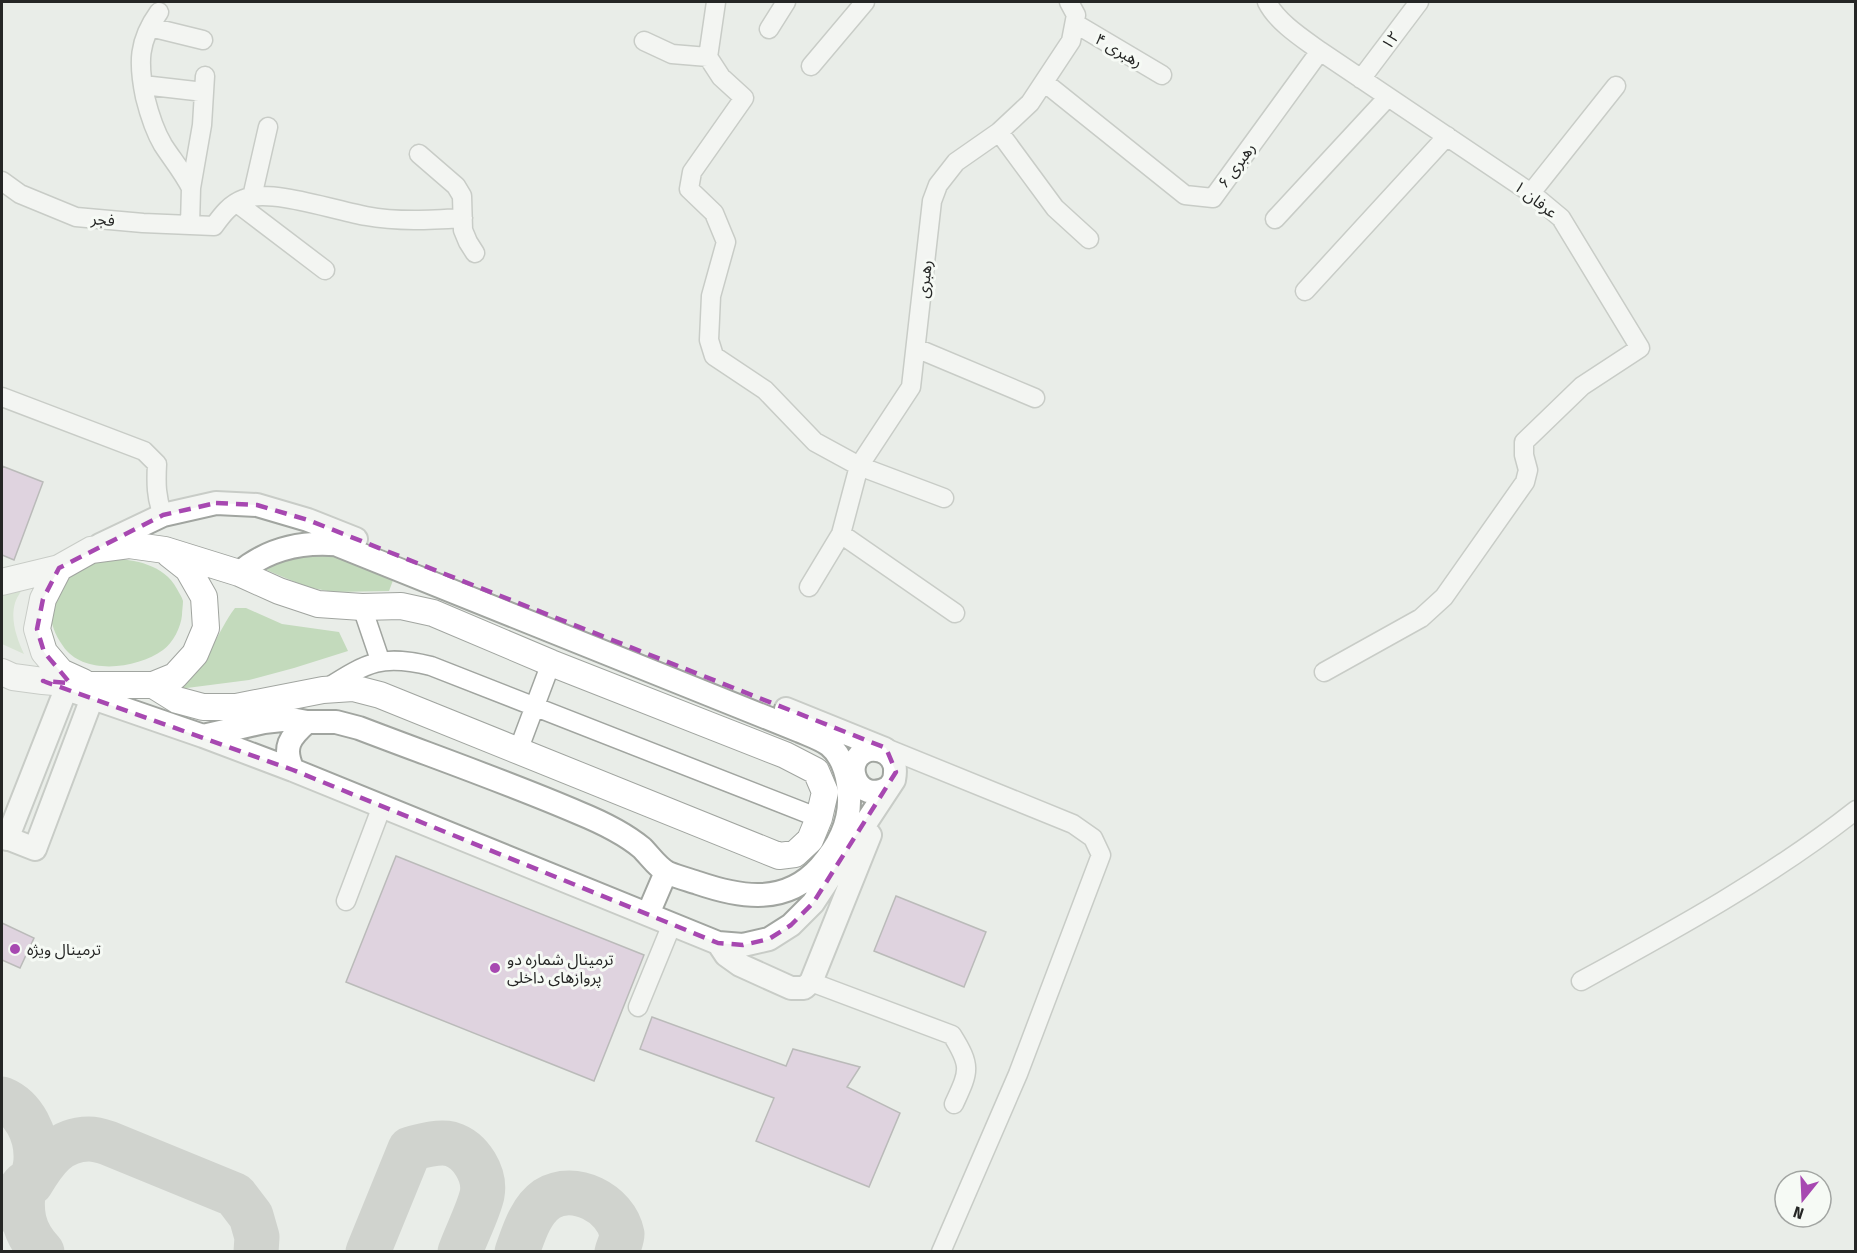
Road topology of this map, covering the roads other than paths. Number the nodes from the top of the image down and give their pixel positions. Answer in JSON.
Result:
{"nodes":[{"id":1,"x":716,"y":2,"type":"edge"},
{"id":2,"x":786,"y":2,"type":"edge"},
{"id":3,"x":865,"y":2,"type":"edge"},
{"id":4,"x":1069,"y":2,"type":"edge"},
{"id":5,"x":1267,"y":2,"type":"edge"},
{"id":6,"x":1419,"y":2,"type":"edge"},
{"id":7,"x":1076,"y":24,"type":"junction"},
{"id":8,"x":769,"y":28,"type":"dead end"},
{"id":9,"x":203,"y":40,"type":"dead end"},
{"id":10,"x":644,"y":41,"type":"dead end"},
{"id":11,"x":1320,"y":51,"type":"junction"},
{"id":12,"x":708,"y":57,"type":"junction"},
{"id":13,"x":811,"y":66,"type":"dead end"},
{"id":14,"x":1162,"y":75,"type":"dead end"},
{"id":15,"x":1361,"y":79,"type":"junction"},
{"id":16,"x":1044,"y":82,"type":"junction"},
{"id":17,"x":143,"y":85,"type":"junction"},
{"id":18,"x":1616,"y":86,"type":"dead end"},
{"id":19,"x":1388,"y":97,"type":"junction"},
{"id":20,"x":268,"y":127,"type":"dead end"},
{"id":21,"x":999,"y":132,"type":"junction"},
{"id":22,"x":1447,"y":136,"type":"junction"},
{"id":23,"x":419,"y":154,"type":"dead end"},
{"id":24,"x":2,"y":181,"type":"edge"},
{"id":25,"x":191,"y":188,"type":"junction"},
{"id":26,"x":1531,"y":192,"type":"junction"},
{"id":27,"x":245,"y":200,"type":"junction"},
{"id":28,"x":463,"y":218,"type":"junction"},
{"id":29,"x":1275,"y":219,"type":"dead end"},
{"id":30,"x":190,"y":225,"type":"junction"},
{"id":31,"x":1089,"y":239,"type":"dead end"},
{"id":32,"x":475,"y":254,"type":"dead end"},
{"id":33,"x":325,"y":270,"type":"dead end"},
{"id":34,"x":1305,"y":291,"type":"dead end"},
{"id":35,"x":916,"y":348,"type":"junction"},
{"id":36,"x":2,"y":397,"type":"edge"},
{"id":37,"x":1035,"y":398,"type":"dead end"},
{"id":38,"x":859,"y":466,"type":"junction"},
{"id":39,"x":944,"y":498,"type":"dead end"},
{"id":40,"x":163,"y":515,"type":"junction"},
{"id":41,"x":841,"y":534,"type":"junction"},
{"id":42,"x":335,"y":544,"type":"junction"},
{"id":43,"x":91,"y":550,"type":"junction"},
{"id":44,"x":165,"y":550,"type":"junction"},
{"id":45,"x":384,"y":550,"type":"junction"},
{"id":46,"x":59,"y":568,"type":"junction"},
{"id":47,"x":239,"y":573,"type":"junction"},
{"id":48,"x":2,"y":582,"type":"edge"},
{"id":49,"x":809,"y":587,"type":"dead end"},
{"id":50,"x":362,"y":607,"type":"junction"},
{"id":51,"x":955,"y":613,"type":"dead end"},
{"id":52,"x":380,"y":660,"type":"junction"},
{"id":53,"x":551,"y":663,"type":"junction"},
{"id":54,"x":2,"y":672,"type":"edge"},
{"id":55,"x":1324,"y":672,"type":"dead end"},
{"id":56,"x":153,"y":685,"type":"junction"},
{"id":57,"x":73,"y":688,"type":"junction"},
{"id":58,"x":323,"y":690,"type":"junction"},
{"id":59,"x":534,"y":707,"type":"junction"},
{"id":60,"x":307,"y":722,"type":"junction"},
{"id":61,"x":203,"y":736,"type":"junction"},
{"id":62,"x":885,"y":750,"type":"junction"},
{"id":63,"x":518,"y":751,"type":"junction"},
{"id":64,"x":293,"y":770,"type":"junction"},
{"id":65,"x":889,"y":787,"type":"junction"},
{"id":66,"x":382,"y":806,"type":"junction"},
{"id":67,"x":1856,"y":810,"type":"edge"},
{"id":68,"x":819,"y":818,"type":"junction"},
{"id":69,"x":4,"y":838,"type":"edge"},
{"id":70,"x":666,"y":872,"type":"junction"},
{"id":71,"x":346,"y":901,"type":"dead end"},
{"id":72,"x":648,"y":914,"type":"junction"},
{"id":73,"x":672,"y":924,"type":"junction"},
{"id":74,"x":718,"y":943,"type":"junction"},
{"id":75,"x":1581,"y":981,"type":"dead end"},
{"id":76,"x":811,"y":982,"type":"junction"},
{"id":77,"x":638,"y":1007,"type":"dead end"},
{"id":78,"x":954,"y":1104,"type":"dead end"},
{"id":79,"x":941,"y":1251,"type":"edge"}],
"edges":[{"from":1,"to":12,"type":"street"},
{"from":2,"to":8,"type":"street"},
{"from":3,"to":13,"type":"street"},
{"from":4,"to":7,"type":"street"},
{"from":5,"to":11,"type":"street","name":"عرفان ۱"},
{"from":6,"to":15,"type":"street","name":"۱۲"},
{"from":7,"to":14,"type":"street","name":"رهبری ۴"},
{"from":7,"to":16,"type":"street","name":"رهبری"},
{"from":9,"to":17,"type":"street"},
{"from":10,"to":12,"type":"street"},
{"from":11,"to":15,"type":"street","name":"عرفان ۱"},
{"from":11,"to":16,"type":"street","name":"رهبری ۶"},
{"from":12,"to":38,"type":"street"},
{"from":15,"to":19,"type":"street","name":"عرفان ۱"},
{"from":16,"to":21,"type":"street","name":"رهبری"},
{"from":17,"to":25,"type":"street"},
{"from":17,"to":25,"type":"street"},
{"from":18,"to":26,"type":"street"},
{"from":19,"to":22,"type":"street","name":"عرفان ۱"},
{"from":19,"to":29,"type":"street"},
{"from":20,"to":27,"type":"street"},
{"from":21,"to":31,"type":"street"},
{"from":21,"to":35,"type":"street","name":"رهبری"},
{"from":22,"to":26,"type":"street","name":"عرفان ۱"},
{"from":22,"to":34,"type":"street"},
{"from":23,"to":28,"type":"street"},
{"from":24,"to":30,"type":"street","name":"فجر"},
{"from":25,"to":30,"type":"street"},
{"from":26,"to":55,"type":"street","name":"عرفان ۱"},
{"from":27,"to":28,"type":"street"},
{"from":27,"to":30,"type":"street","name":"فجر"},
{"from":27,"to":33,"type":"street"},
{"from":28,"to":32,"type":"street"},
{"from":35,"to":37,"type":"street"},
{"from":35,"to":38,"type":"street","name":"رهبری"},
{"from":36,"to":40,"type":"street"},
{"from":38,"to":39,"type":"street"},
{"from":38,"to":41,"type":"street","name":"رهبری"},
{"from":40,"to":43,"type":"main road"},
{"from":40,"to":45,"type":"main road"},
{"from":41,"to":49,"type":"street","name":"رهبری"},
{"from":41,"to":51,"type":"street"},
{"from":42,"to":45,"type":"main road"},
{"from":42,"to":47,"type":"main road"},
{"from":42,"to":70,"type":"main road"},
{"from":43,"to":44,"type":"highway"},
{"from":43,"to":46,"type":"highway"},
{"from":44,"to":47,"type":"highway"},
{"from":44,"to":56,"type":"highway"},
{"from":45,"to":62,"type":"main road"},
{"from":46,"to":48,"type":"highway"},
{"from":46,"to":57,"type":"highway"},
{"from":47,"to":50,"type":"highway"},
{"from":50,"to":52,"type":"street"},
{"from":50,"to":53,"type":"highway"},
{"from":52,"to":58,"type":"street"},
{"from":52,"to":59,"type":"street"},
{"from":53,"to":59,"type":"street"},
{"from":53,"to":68,"type":"highway"},
{"from":54,"to":57,"type":"highway"},
{"from":56,"to":57,"type":"highway"},
{"from":56,"to":58,"type":"highway"},
{"from":57,"to":61,"type":"main road"},
{"from":57,"to":69,"type":"main road"},
{"from":58,"to":63,"type":"highway"},
{"from":59,"to":63,"type":"street"},
{"from":59,"to":68,"type":"street"},
{"from":60,"to":61,"type":"main road"},
{"from":60,"to":64,"type":"main road"},
{"from":60,"to":70,"type":"main road"},
{"from":61,"to":64,"type":"main road"},
{"from":62,"to":65,"type":"main road"},
{"from":62,"to":65,"type":"main road"},
{"from":62,"to":79,"type":"street"},
{"from":63,"to":68,"type":"highway"},
{"from":64,"to":66,"type":"main road"},
{"from":65,"to":74,"type":"main road"},
{"from":65,"to":76,"type":"main road"},
{"from":66,"to":71,"type":"street"},
{"from":66,"to":72,"type":"main road"},
{"from":67,"to":75,"type":"street"},
{"from":70,"to":72,"type":"main road"},
{"from":72,"to":73,"type":"main road"},
{"from":73,"to":74,"type":"main road"},
{"from":73,"to":77,"type":"street"},
{"from":74,"to":76,"type":"main road"},
{"from":76,"to":78,"type":"street"}]}
